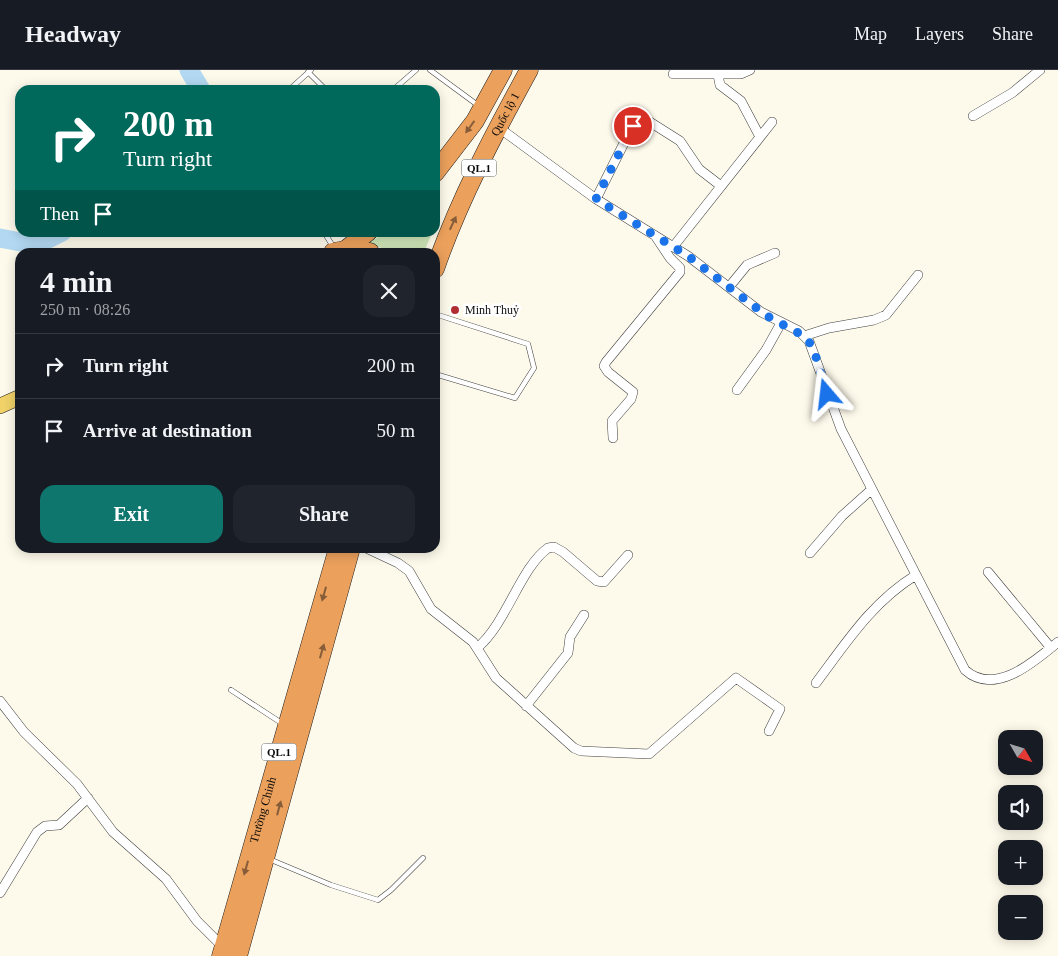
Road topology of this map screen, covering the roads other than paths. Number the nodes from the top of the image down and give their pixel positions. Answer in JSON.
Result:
{"nodes":[{"id":1,"x":416,"y":70,"type":"edge"},
{"id":2,"x":430,"y":70,"type":"edge"},
{"id":3,"x":503,"y":70,"type":"edge"},
{"id":4,"x":529,"y":70,"type":"edge"},
{"id":5,"x":750,"y":70,"type":"edge"},
{"id":6,"x":1040,"y":70,"type":"edge"},
{"id":7,"x":310,"y":71,"type":"edge"},
{"id":8,"x":673,"y":74,"type":"dead end"},
{"id":9,"x":718,"y":75,"type":"junction"},
{"id":10,"x":294,"y":85,"type":"edge"},
{"id":11,"x":322,"y":85,"type":"edge"},
{"id":12,"x":399,"y":85,"type":"edge"},
{"id":13,"x":483,"y":109,"type":"junction"},
{"id":14,"x":973,"y":116,"type":"dead end"},
{"id":15,"x":772,"y":122,"type":"dead end"},
{"id":16,"x":498,"y":127,"type":"junction"},
{"id":17,"x":760,"y":137,"type":"junction"},
{"id":18,"x":440,"y":166,"type":"edge"},
{"id":19,"x":721,"y":186,"type":"junction"},
{"id":20,"x":596,"y":199,"type":"junction"},
{"id":21,"x":656,"y":236,"type":"junction"},
{"id":22,"x":328,"y":237,"type":"edge"},
{"id":23,"x":360,"y":237,"type":"edge"},
{"id":24,"x":673,"y":247,"type":"junction"},
{"id":25,"x":336,"y":248,"type":"edge"},
{"id":26,"x":343,"y":248,"type":"edge"},
{"id":27,"x":775,"y":253,"type":"dead end"},
{"id":28,"x":440,"y":255,"type":"edge"},
{"id":29,"x":918,"y":275,"type":"dead end"},
{"id":30,"x":729,"y":287,"type":"junction"},
{"id":31,"x":440,"y":316,"type":"edge"},
{"id":32,"x":781,"y":323,"type":"junction"},
{"id":33,"x":804,"y":336,"type":"junction"},
{"id":34,"x":440,"y":376,"type":"edge"},
{"id":35,"x":737,"y":390,"type":"dead end"},
{"id":36,"x":15,"y":399,"type":"edge"},
{"id":37,"x":0,"y":406,"type":"edge"},
{"id":38,"x":613,"y":438,"type":"dead end"},
{"id":39,"x":871,"y":490,"type":"junction"},
{"id":40,"x":337,"y":553,"type":"edge"},
{"id":41,"x":350,"y":553,"type":"edge"},
{"id":42,"x":377,"y":553,"type":"edge"},
{"id":43,"x":810,"y":553,"type":"dead end"},
{"id":44,"x":628,"y":555,"type":"dead end"},
{"id":45,"x":988,"y":572,"type":"dead end"},
{"id":46,"x":916,"y":575,"type":"junction"},
{"id":47,"x":584,"y":615,"type":"dead end"},
{"id":48,"x":1054,"y":645,"type":"edge"},
{"id":49,"x":478,"y":648,"type":"junction"},
{"id":50,"x":816,"y":683,"type":"dead end"},
{"id":51,"x":231,"y":690,"type":"dead end"},
{"id":52,"x":0,"y":700,"type":"edge"},
{"id":53,"x":526,"y":706,"type":"junction"},
{"id":54,"x":287,"y":726,"type":"junction"},
{"id":55,"x":769,"y":732,"type":"dead end"},
{"id":56,"x":88,"y":798,"type":"junction"},
{"id":57,"x":265,"y":858,"type":"junction"},
{"id":58,"x":423,"y":858,"type":"dead end"},
{"id":59,"x":0,"y":893,"type":"edge"},
{"id":60,"x":228,"y":954,"type":"edge"}],
"edges":[{"from":1,"to":12,"type":"lane"},
{"from":2,"to":13,"type":"lane"},
{"from":3,"to":13,"type":"highway","name":"Quốc lộ 1","number":"QL.1"},
{"from":4,"to":16,"type":"highway","name":"Quốc lộ 1","number":"QL.1"},
{"from":5,"to":9,"type":"street"},
{"from":6,"to":14,"type":"street"},
{"from":7,"to":10,"type":"lane"},
{"from":7,"to":11,"type":"lane"},
{"from":8,"to":9,"type":"street"},
{"from":9,"to":17,"type":"street"},
{"from":13,"to":18,"type":"highway","name":"Quốc lộ 1","number":"QL.1","one_way":true},
{"from":15,"to":17,"type":"street"},
{"from":16,"to":20,"type":"street"},
{"from":28,"to":16,"type":"highway","name":"Quốc lộ 1","number":"QL.1","one_way":true},
{"from":17,"to":19,"type":"street"},
{"from":19,"to":20,"type":"street"},
{"from":19,"to":24,"type":"street"},
{"from":20,"to":21,"type":"street"},
{"from":21,"to":24,"type":"street"},
{"from":21,"to":38,"type":"street"},
{"from":22,"to":25,"type":"lane"},
{"from":23,"to":26,"type":"highway"},
{"from":24,"to":30,"type":"street"},
{"from":27,"to":30,"type":"street"},
{"from":29,"to":33,"type":"street"},
{"from":30,"to":32,"type":"street"},
{"from":31,"to":34,"type":"lane"},
{"from":32,"to":33,"type":"street"},
{"from":32,"to":35,"type":"street"},
{"from":33,"to":39,"type":"street"},
{"from":36,"to":37,"type":"main road"},
{"from":39,"to":43,"type":"street"},
{"from":39,"to":46,"type":"street"},
{"from":40,"to":54,"type":"highway","name":"Trường Chinh","number":"QL.1","one_way":true},
{"from":57,"to":41,"type":"highway","name":"Trường Chinh","number":"QL.1","one_way":true},
{"from":42,"to":49,"type":"street"},
{"from":44,"to":49,"type":"street"},
{"from":45,"to":48,"type":"street"},
{"from":46,"to":48,"type":"street"},
{"from":46,"to":50,"type":"street"},
{"from":47,"to":53,"type":"street"},
{"from":49,"to":53,"type":"street"},
{"from":51,"to":54,"type":"lane"},
{"from":52,"to":56,"type":"street"},
{"from":53,"to":55,"type":"street"},
{"from":54,"to":60,"type":"highway","name":"Trường Chinh","number":"QL.1","one_way":true},
{"from":56,"to":59,"type":"street"},
{"from":56,"to":60,"type":"street"},
{"from":57,"to":58,"type":"lane"},
{"from":57,"to":60,"type":"highway","name":"Trường Chinh","number":"QL.1"}]}
